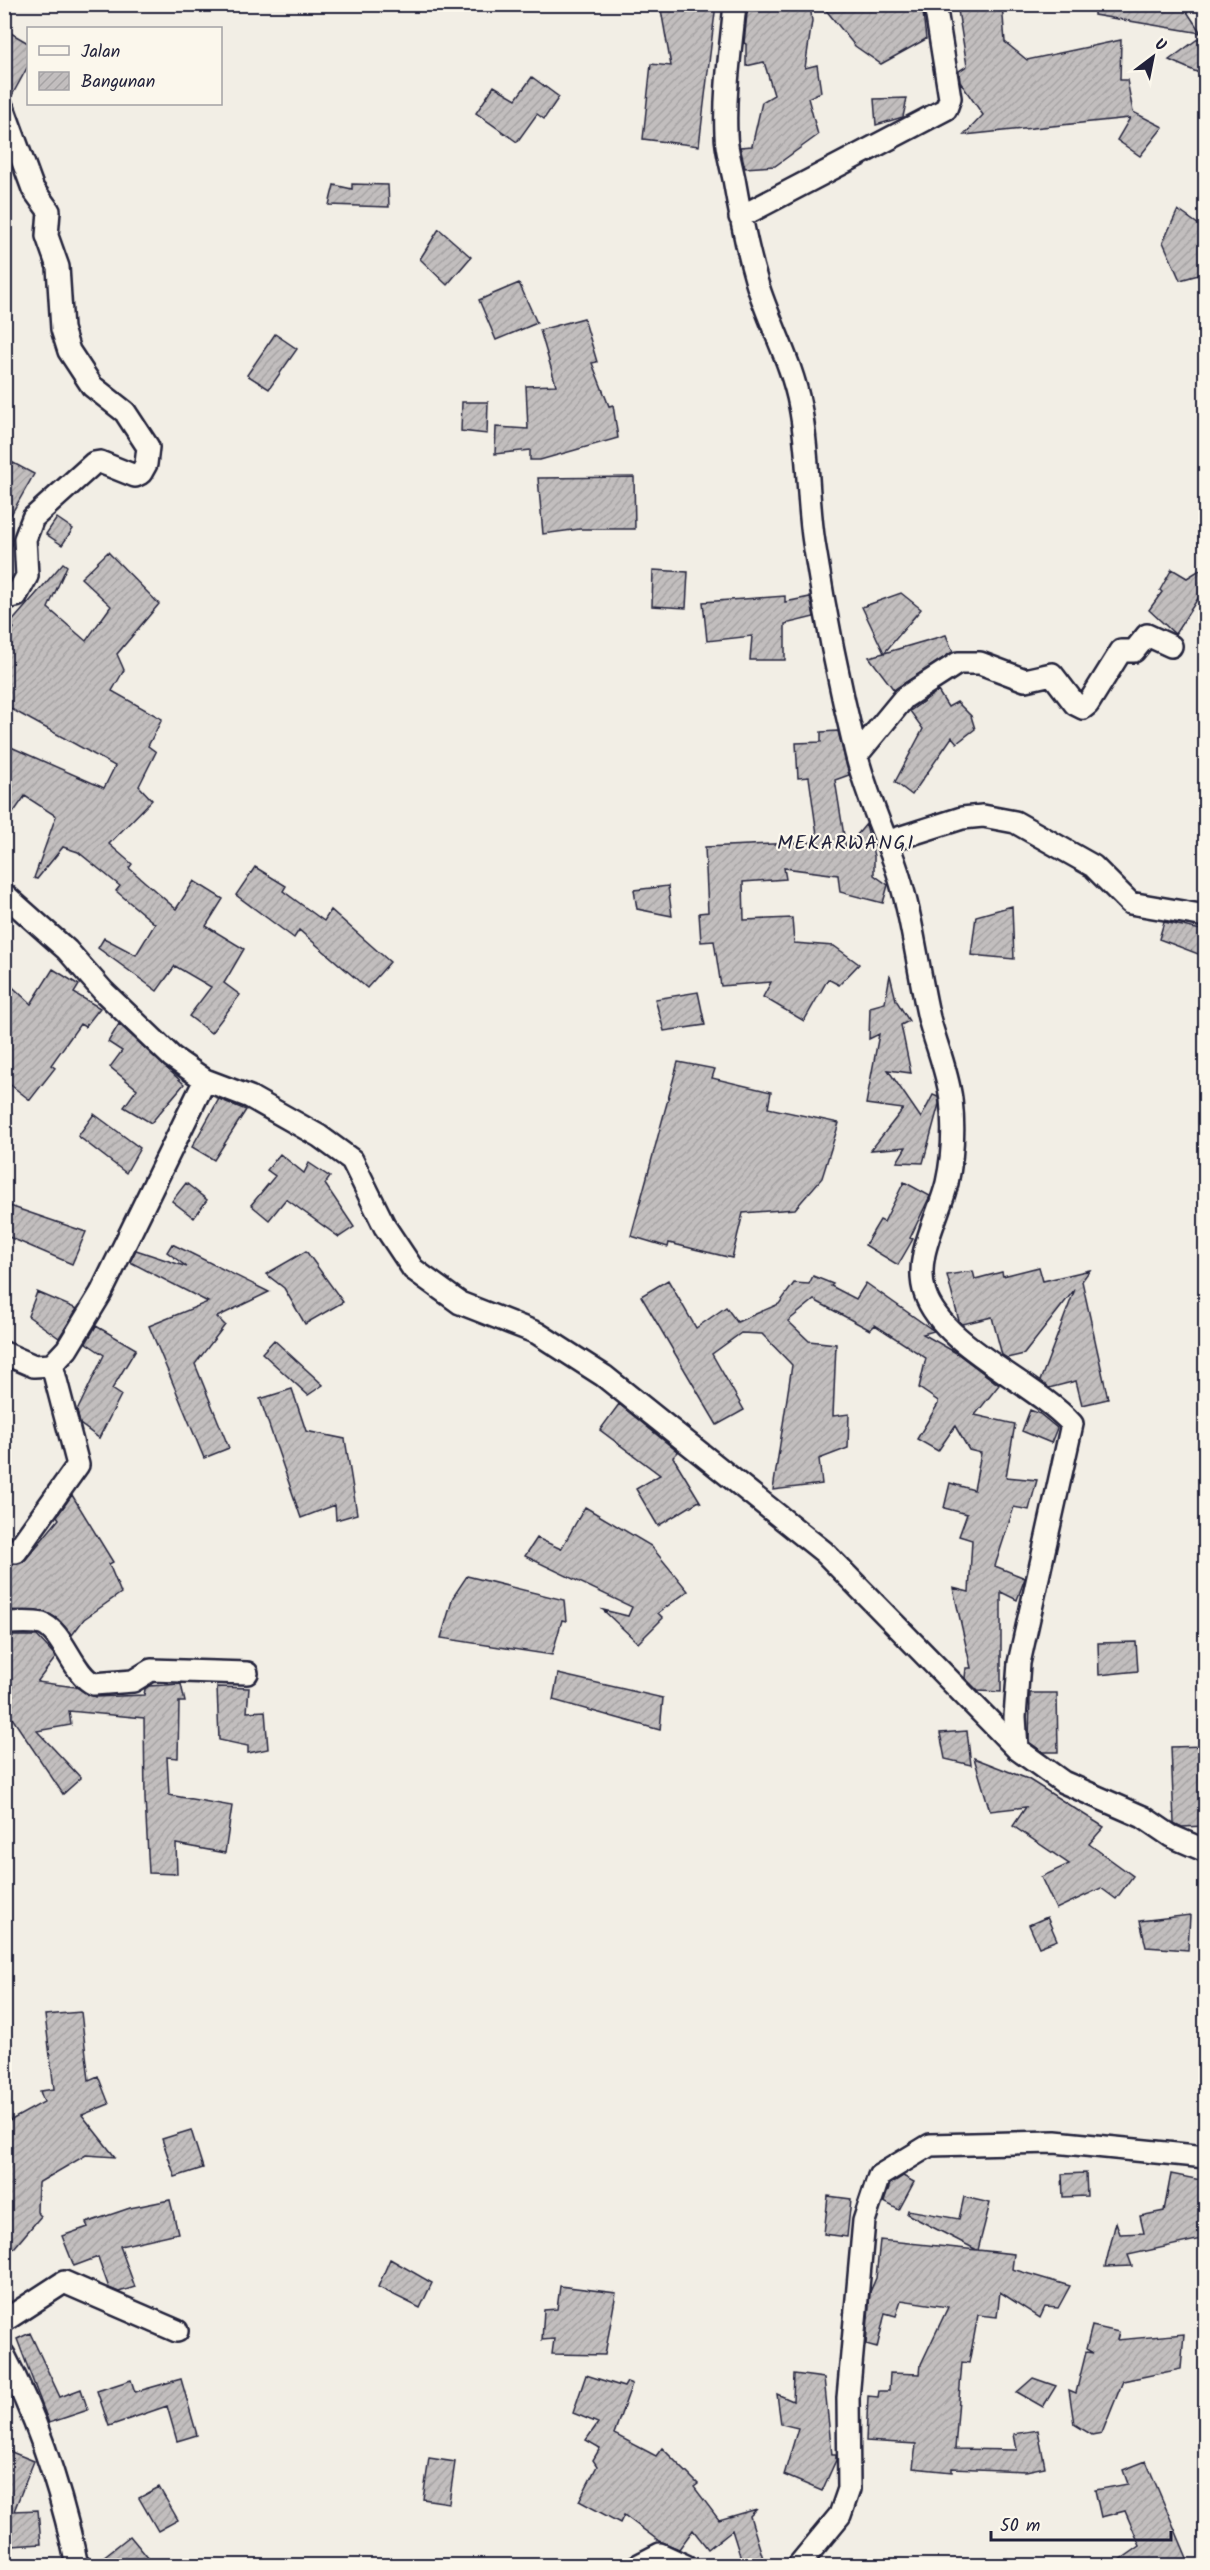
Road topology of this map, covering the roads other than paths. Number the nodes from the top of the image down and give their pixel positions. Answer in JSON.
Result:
{"nodes":[{"id":1,"x":735,"y":4,"type":"edge"},
{"id":2,"x":935,"y":4,"type":"edge"},
{"id":3,"x":4,"y":110,"type":"edge"},
{"id":4,"x":740,"y":217,"type":"junction"},
{"id":5,"x":4,"y":598,"type":"edge"},
{"id":6,"x":1171,"y":646,"type":"dead end"},
{"id":7,"x":857,"y":755,"type":"junction"},
{"id":8,"x":886,"y":842,"type":"junction"},
{"id":9,"x":4,"y":894,"type":"edge"},
{"id":10,"x":1206,"y":916,"type":"edge"},
{"id":11,"x":205,"y":1080,"type":"junction"},
{"id":12,"x":4,"y":1353,"type":"edge"},
{"id":13,"x":51,"y":1365,"type":"junction"},
{"id":14,"x":16,"y":1552,"type":"dead end"},
{"id":15,"x":4,"y":1623,"type":"edge"},
{"id":16,"x":247,"y":1673,"type":"dead end"},
{"id":17,"x":1017,"y":1749,"type":"junction"},
{"id":18,"x":1206,"y":1851,"type":"edge"},
{"id":19,"x":1206,"y":2157,"type":"edge"},
{"id":20,"x":4,"y":2321,"type":"edge"},
{"id":21,"x":177,"y":2331,"type":"dead end"},
{"id":22,"x":4,"y":2355,"type":"edge"},
{"id":23,"x":80,"y":2565,"type":"edge"},
{"id":24,"x":637,"y":2565,"type":"edge"},
{"id":25,"x":686,"y":2565,"type":"edge"},
{"id":26,"x":798,"y":2565,"type":"edge"}],
"edges":[{"from":1,"to":4,"type":"street"},
{"from":2,"to":4,"type":"street"},
{"from":3,"to":5,"type":"street"},
{"from":4,"to":7,"type":"street"},
{"from":6,"to":7,"type":"street"},
{"from":7,"to":8,"type":"street"},
{"from":8,"to":10,"type":"street"},
{"from":8,"to":17,"type":"street"},
{"from":9,"to":11,"type":"street"},
{"from":11,"to":13,"type":"street"},
{"from":11,"to":17,"type":"street"},
{"from":12,"to":13,"type":"street"},
{"from":13,"to":14,"type":"street"},
{"from":15,"to":16,"type":"street"},
{"from":17,"to":18,"type":"street"},
{"from":19,"to":26,"type":"street"},
{"from":20,"to":21,"type":"street"},
{"from":22,"to":23,"type":"street"},
{"from":24,"to":25,"type":"street"}]}
